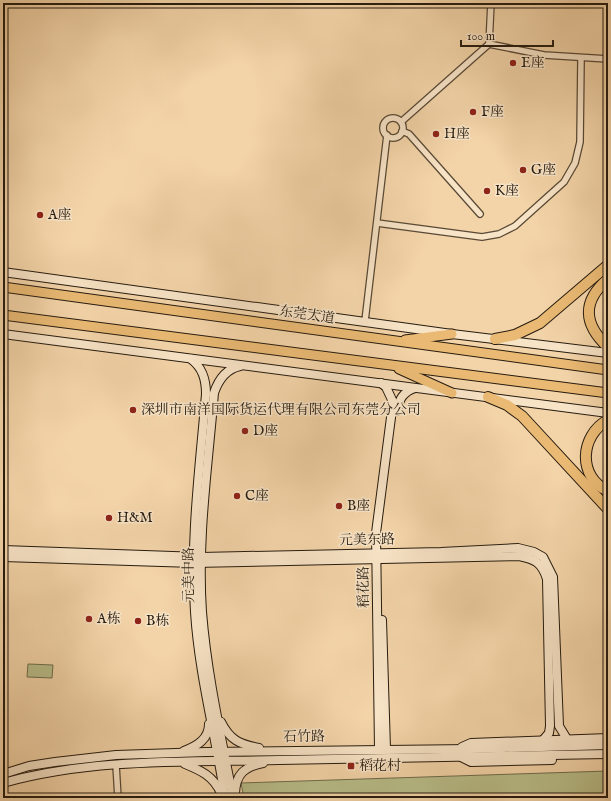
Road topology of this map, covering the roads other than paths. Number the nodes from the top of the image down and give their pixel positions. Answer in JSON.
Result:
{"nodes":[{"id":1,"x":491,"y":3,"type":"edge"},
{"id":2,"x":489,"y":44,"type":"junction"},
{"id":3,"x":581,"y":59,"type":"junction"},
{"id":4,"x":608,"y":59,"type":"edge"},
{"id":5,"x":401,"y":122,"type":"junction"},
{"id":6,"x":402,"y":131,"type":"junction"},
{"id":7,"x":387,"y":135,"type":"junction"},
{"id":8,"x":480,"y":214,"type":"dead end"},
{"id":9,"x":376,"y":223,"type":"junction"},
{"id":10,"x":608,"y":265,"type":"edge"},
{"id":11,"x":3,"y":272,"type":"edge"},
{"id":12,"x":608,"y":279,"type":"edge"},
{"id":13,"x":3,"y":287,"type":"edge"},
{"id":14,"x":4,"y":315,"type":"edge"},
{"id":15,"x":364,"y":321,"type":"junction"},
{"id":16,"x":3,"y":334,"type":"edge"},
{"id":17,"x":452,"y":334,"type":"junction"},
{"id":18,"x":495,"y":339,"type":"junction"},
{"id":19,"x":393,"y":341,"type":"junction"},
{"id":20,"x":608,"y":346,"type":"edge"},
{"id":21,"x":608,"y":353,"type":"edge"},
{"id":22,"x":191,"y":359,"type":"junction"},
{"id":23,"x":390,"y":365,"type":"junction"},
{"id":24,"x":243,"y":366,"type":"junction"},
{"id":25,"x":608,"y":370,"type":"edge"},
{"id":26,"x":380,"y":383,"type":"junction"},
{"id":27,"x":415,"y":388,"type":"junction"},
{"id":28,"x":452,"y":393,"type":"junction"},
{"id":29,"x":608,"y":394,"type":"edge"},
{"id":30,"x":488,"y":397,"type":"junction"},
{"id":31,"x":608,"y":413,"type":"edge"},
{"id":32,"x":608,"y":420,"type":"edge"},
{"id":33,"x":608,"y":491,"type":"edge"},
{"id":34,"x":608,"y":509,"type":"edge"},
{"id":35,"x":3,"y":550,"type":"edge"},
{"id":36,"x":379,"y":556,"type":"junction"},
{"id":37,"x":3,"y":557,"type":"edge"},
{"id":38,"x":198,"y":560,"type":"junction"},
{"id":39,"x":213,"y":712,"type":"junction"},
{"id":40,"x":608,"y":738,"type":"edge"},
{"id":41,"x":567,"y":739,"type":"junction"},
{"id":42,"x":543,"y":740,"type":"junction"},
{"id":43,"x":608,"y":745,"type":"edge"},
{"id":44,"x":383,"y":749,"type":"junction"},
{"id":45,"x":271,"y":751,"type":"junction"},
{"id":46,"x":221,"y":752,"type":"junction"},
{"id":47,"x":178,"y":753,"type":"junction"},
{"id":48,"x":459,"y":753,"type":"junction"},
{"id":49,"x":608,"y":754,"type":"edge"},
{"id":50,"x":608,"y":759,"type":"edge"},
{"id":51,"x":223,"y":761,"type":"junction"},
{"id":52,"x":272,"y":761,"type":"junction"},
{"id":53,"x":180,"y":763,"type":"junction"},
{"id":54,"x":116,"y":766,"type":"junction"},
{"id":55,"x":3,"y":774,"type":"edge"},
{"id":56,"x":3,"y":783,"type":"edge"},
{"id":57,"x":118,"y":798,"type":"edge"},
{"id":58,"x":224,"y":798,"type":"edge"},
{"id":59,"x":233,"y":798,"type":"edge"}],
"edges":[{"from":1,"to":2,"type":"street"},
{"from":2,"to":3,"type":"street"},
{"from":2,"to":5,"type":"street"},
{"from":3,"to":4,"type":"street"},
{"from":3,"to":9,"type":"street"},
{"from":5,"to":6,"type":"street"},
{"from":5,"to":7,"type":"street"},
{"from":6,"to":7,"type":"street"},
{"from":6,"to":8,"type":"street"},
{"from":7,"to":9,"type":"street"},
{"from":9,"to":15,"type":"street"},
{"from":10,"to":18,"type":"highway"},
{"from":11,"to":15,"type":"street"},
{"from":12,"to":20,"type":"highway"},
{"from":13,"to":19,"type":"main road","name":"东莞大道"},
{"from":14,"to":23,"type":"main road"},
{"from":15,"to":17,"type":"street"},
{"from":16,"to":22,"type":"street"},
{"from":17,"to":18,"type":"street"},
{"from":17,"to":19,"type":"main road"},
{"from":18,"to":21,"type":"street"},
{"from":19,"to":25,"type":"main road","name":"东莞大道"},
{"from":22,"to":24,"type":"street"},
{"from":22,"to":38,"type":"street","name":"元美中路"},
{"from":23,"to":28,"type":"main road"},
{"from":23,"to":29,"type":"main road"},
{"from":24,"to":26,"type":"street"},
{"from":24,"to":38,"type":"street","name":"元美中路"},
{"from":26,"to":27,"type":"street"},
{"from":26,"to":36,"type":"street","name":"稻花路"},
{"from":27,"to":28,"type":"street"},
{"from":27,"to":36,"type":"street","name":"稻花路"},
{"from":28,"to":30,"type":"street"},
{"from":30,"to":31,"type":"street"},
{"from":30,"to":34,"type":"highway"},
{"from":32,"to":33,"type":"highway"},
{"from":35,"to":38,"type":"street","name":"元美东路"},
{"from":36,"to":38,"type":"street","name":"元美东路"},
{"from":36,"to":41,"type":"street","name":"元美东路"},
{"from":36,"to":42,"type":"street","name":"元美东路"},
{"from":36,"to":44,"type":"street","name":"稻花路"},
{"from":37,"to":38,"type":"street","name":"元美东路"},
{"from":38,"to":39,"type":"street","name":"元美中路"},
{"from":39,"to":45,"type":"street"},
{"from":39,"to":46,"type":"street","name":"元美中路"},
{"from":39,"to":47,"type":"street"},
{"from":40,"to":41,"type":"street"},
{"from":41,"to":42,"type":"street"},
{"from":42,"to":48,"type":"street"},
{"from":43,"to":48,"type":"street","name":"石竹路"},
{"from":44,"to":45,"type":"street","name":"石竹路"},
{"from":44,"to":48,"type":"street","name":"石竹路"},
{"from":45,"to":46,"type":"street","name":"石竹路"},
{"from":46,"to":47,"type":"street","name":"石竹路"},
{"from":46,"to":51,"type":"street","name":"元美中路"},
{"from":47,"to":55,"type":"street","name":"石竹路"},
{"from":48,"to":49,"type":"street","name":"石竹路"},
{"from":48,"to":50,"type":"street"},
{"from":48,"to":52,"type":"street","name":"石竹路"},
{"from":51,"to":52,"type":"street","name":"石竹路"},
{"from":51,"to":53,"type":"street","name":"石竹路"},
{"from":51,"to":58,"type":"street","name":"元美中路"},
{"from":51,"to":59,"type":"street","name":"元美中路"},
{"from":52,"to":59,"type":"street"},
{"from":53,"to":54,"type":"street","name":"石竹路"},
{"from":53,"to":58,"type":"street"},
{"from":54,"to":56,"type":"street","name":"石竹路"},
{"from":54,"to":57,"type":"street"}]}
